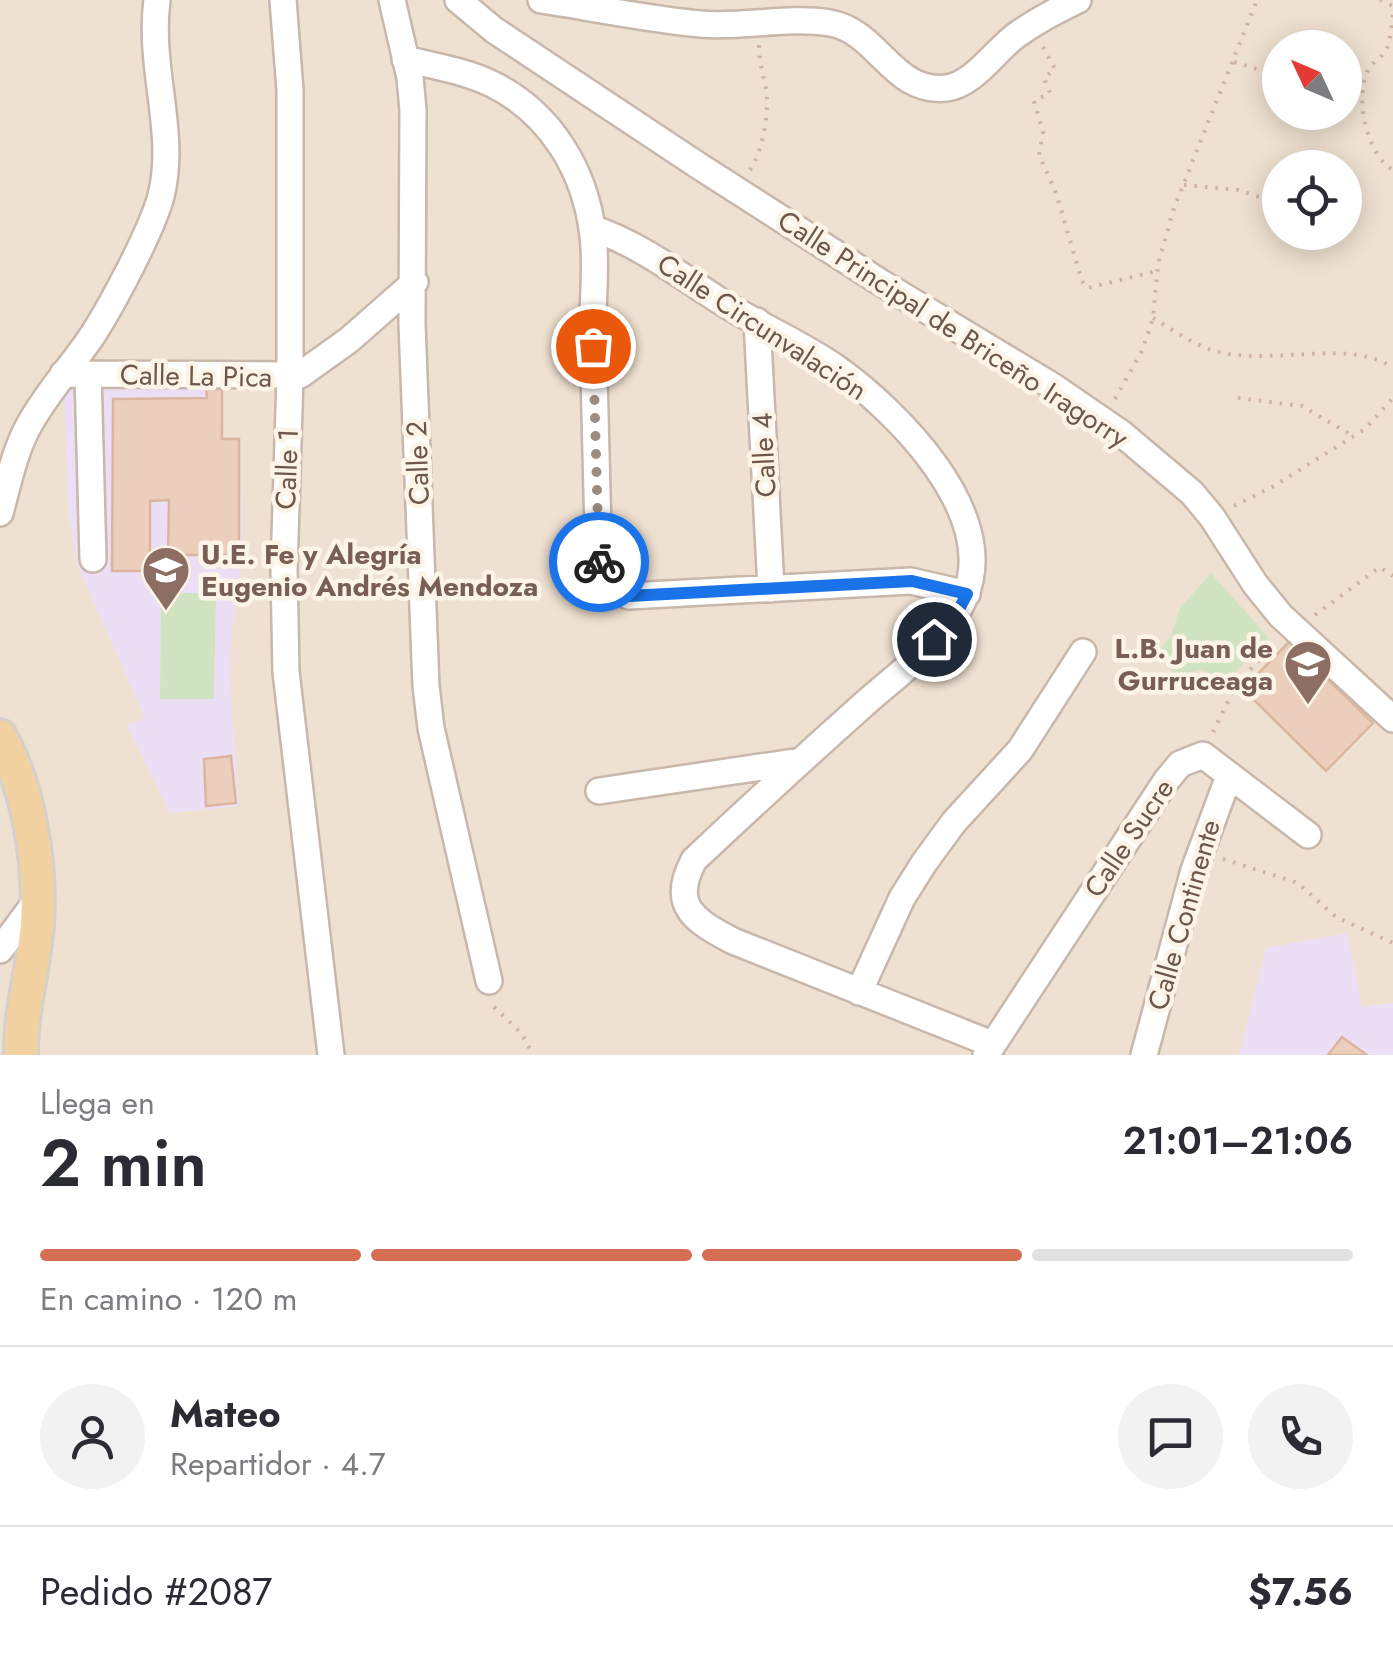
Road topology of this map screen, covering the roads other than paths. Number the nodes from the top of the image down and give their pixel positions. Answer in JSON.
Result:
{"nodes":[{"id":1,"x":157,"y":0,"type":"edge"},
{"id":2,"x":282,"y":0,"type":"edge"},
{"id":3,"x":392,"y":0,"type":"edge"},
{"id":4,"x":458,"y":0,"type":"edge"},
{"id":5,"x":541,"y":0,"type":"edge"},
{"id":6,"x":1078,"y":0,"type":"edge"},
{"id":7,"x":405,"y":59,"type":"junction"},
{"id":8,"x":592,"y":228,"type":"junction"},
{"id":9,"x":415,"y":282,"type":"junction"},
{"id":10,"x":757,"y":321,"type":"junction"},
{"id":11,"x":76,"y":374,"type":"junction"},
{"id":12,"x":290,"y":377,"type":"junction"},
{"id":13,"x":0,"y":514,"type":"edge"},
{"id":14,"x":93,"y":559,"type":"dead end"},
{"id":15,"x":771,"y":589,"type":"junction"},
{"id":16,"x":967,"y":594,"type":"junction"},
{"id":17,"x":1082,"y":652,"type":"dead end"},
{"id":18,"x":1393,"y":719,"type":"edge"},
{"id":19,"x":0,"y":736,"type":"edge"},
{"id":20,"x":801,"y":761,"type":"junction"},
{"id":21,"x":1229,"y":776,"type":"junction"},
{"id":22,"x":599,"y":791,"type":"dead end"},
{"id":23,"x":1308,"y":835,"type":"dead end"},
{"id":24,"x":37,"y":900,"type":"junction"},
{"id":25,"x":0,"y":950,"type":"edge"},
{"id":26,"x":489,"y":981,"type":"road end"},
{"id":27,"x":858,"y":992,"type":"junction"},
{"id":28,"x":989,"y":1049,"type":"edge"},
{"id":29,"x":16,"y":1051,"type":"edge"},
{"id":30,"x":331,"y":1055,"type":"edge"},
{"id":31,"x":1144,"y":1055,"type":"edge"}],
"edges":[{"from":1,"to":11,"type":"street"},
{"from":2,"to":12,"type":"street","name":"Calle 1"},
{"from":3,"to":7,"type":"street","name":"Calle 2"},
{"from":4,"to":18,"type":"street","name":"Calle Principal de Briceño Iragorry"},
{"from":5,"to":6,"type":"street"},
{"from":7,"to":8,"type":"street"},
{"from":7,"to":9,"type":"street","name":"Calle 2"},
{"from":8,"to":10,"type":"street","name":"Calle Circunvalación"},
{"from":8,"to":15,"type":"street"},
{"from":9,"to":12,"type":"street","name":"Calle La Pica"},
{"from":9,"to":26,"type":"street","name":"Calle 2"},
{"from":10,"to":15,"type":"street","name":"Calle 4"},
{"from":10,"to":16,"type":"street","name":"Calle Circunvalación"},
{"from":11,"to":12,"type":"street","name":"Calle La Pica"},
{"from":11,"to":13,"type":"street"},
{"from":11,"to":14,"type":"street"},
{"from":12,"to":30,"type":"street","name":"Calle 1"},
{"from":15,"to":16,"type":"street"},
{"from":16,"to":20,"type":"street"},
{"from":17,"to":27,"type":"street"},
{"from":19,"to":24,"type":"main road"},
{"from":20,"to":22,"type":"street"},
{"from":20,"to":27,"type":"street"},
{"from":21,"to":23,"type":"street"},
{"from":21,"to":28,"type":"street","name":"Calle Sucre"},
{"from":21,"to":31,"type":"street","name":"Calle Continente"},
{"from":24,"to":25,"type":"street"},
{"from":24,"to":29,"type":"main road"},
{"from":27,"to":28,"type":"street"}]}
